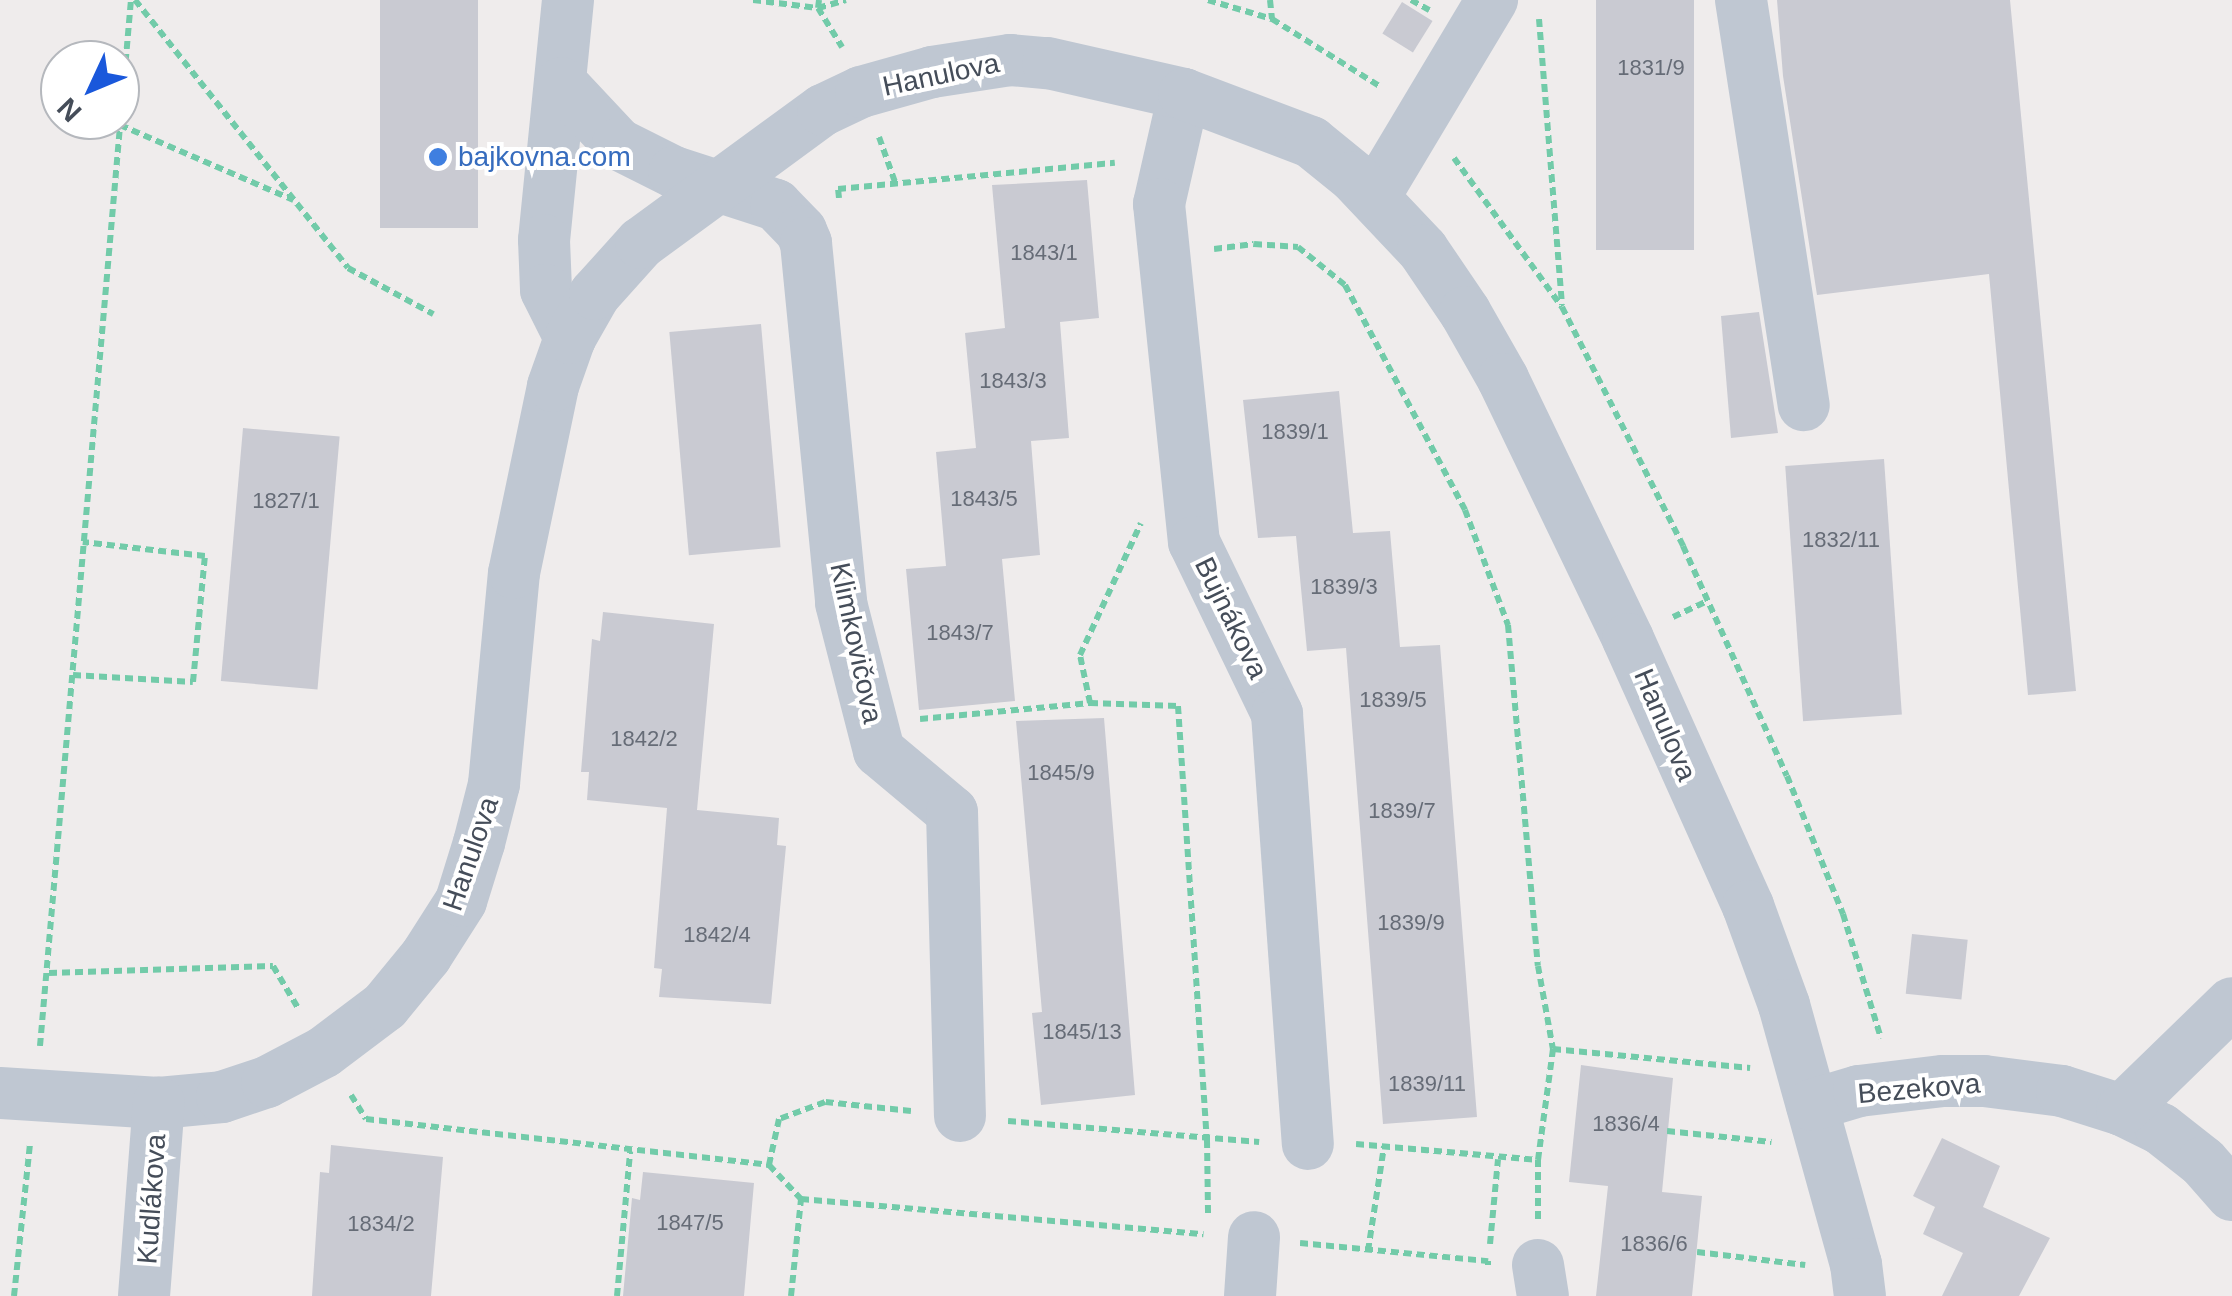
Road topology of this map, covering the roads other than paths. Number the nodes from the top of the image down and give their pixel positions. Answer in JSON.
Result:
{"nodes":[{"id":1,"x":568,"y":0,"type":"edge"},
{"id":2,"x":1492,"y":0,"type":"edge"},
{"id":3,"x":1741,"y":0,"type":"edge"},
{"id":4,"x":561,"y":83,"type":"junction"},
{"id":5,"x":1184,"y":94,"type":"junction"},
{"id":6,"x":723,"y":184,"type":"junction"},
{"id":7,"x":1374,"y":197,"type":"junction"},
{"id":8,"x":570,"y":338,"type":"junction"},
{"id":9,"x":1804,"y":404,"type":"dead end"},
{"id":10,"x":2232,"y":1003,"type":"edge"},
{"id":11,"x":17,"y":1095,"type":"edge"},
{"id":12,"x":159,"y":1102,"type":"junction"},
{"id":13,"x":1812,"y":1105,"type":"junction"},
{"id":14,"x":2122,"y":1110,"type":"junction"},
{"id":15,"x":960,"y":1116,"type":"road end"},
{"id":16,"x":1308,"y":1144,"type":"road end"},
{"id":17,"x":2232,"y":1196,"type":"edge"},
{"id":18,"x":1254,"y":1237,"type":"road end"},
{"id":19,"x":144,"y":1296,"type":"edge"},
{"id":20,"x":1250,"y":1296,"type":"edge"},
{"id":21,"x":1860,"y":1296,"type":"edge"}],
"edges":[{"from":1,"to":4,"type":"street"},
{"from":2,"to":7,"type":"street"},
{"from":3,"to":9,"type":"street"},
{"from":4,"to":6,"type":"street","name":"Klimkovičova"},
{"from":4,"to":8,"type":"street"},
{"from":5,"to":6,"type":"street","name":"Hanulova"},
{"from":5,"to":7,"type":"street","name":"Hanulova"},
{"from":5,"to":16,"type":"street","name":"Bujnákova"},
{"from":6,"to":8,"type":"street","name":"Hanulova"},
{"from":6,"to":15,"type":"street","name":"Klimkovičova"},
{"from":7,"to":13,"type":"street","name":"Hanulova"},
{"from":8,"to":12,"type":"street","name":"Hanulova"},
{"from":10,"to":14,"type":"street"},
{"from":11,"to":12,"type":"street","name":"Hanulova"},
{"from":12,"to":19,"type":"street","name":"Kudlákova"},
{"from":13,"to":14,"type":"street","name":"Bezekova"},
{"from":13,"to":21,"type":"street","name":"Hanulova"},
{"from":14,"to":17,"type":"street","name":"Bezekova"},
{"from":18,"to":20,"type":"street"}]}
